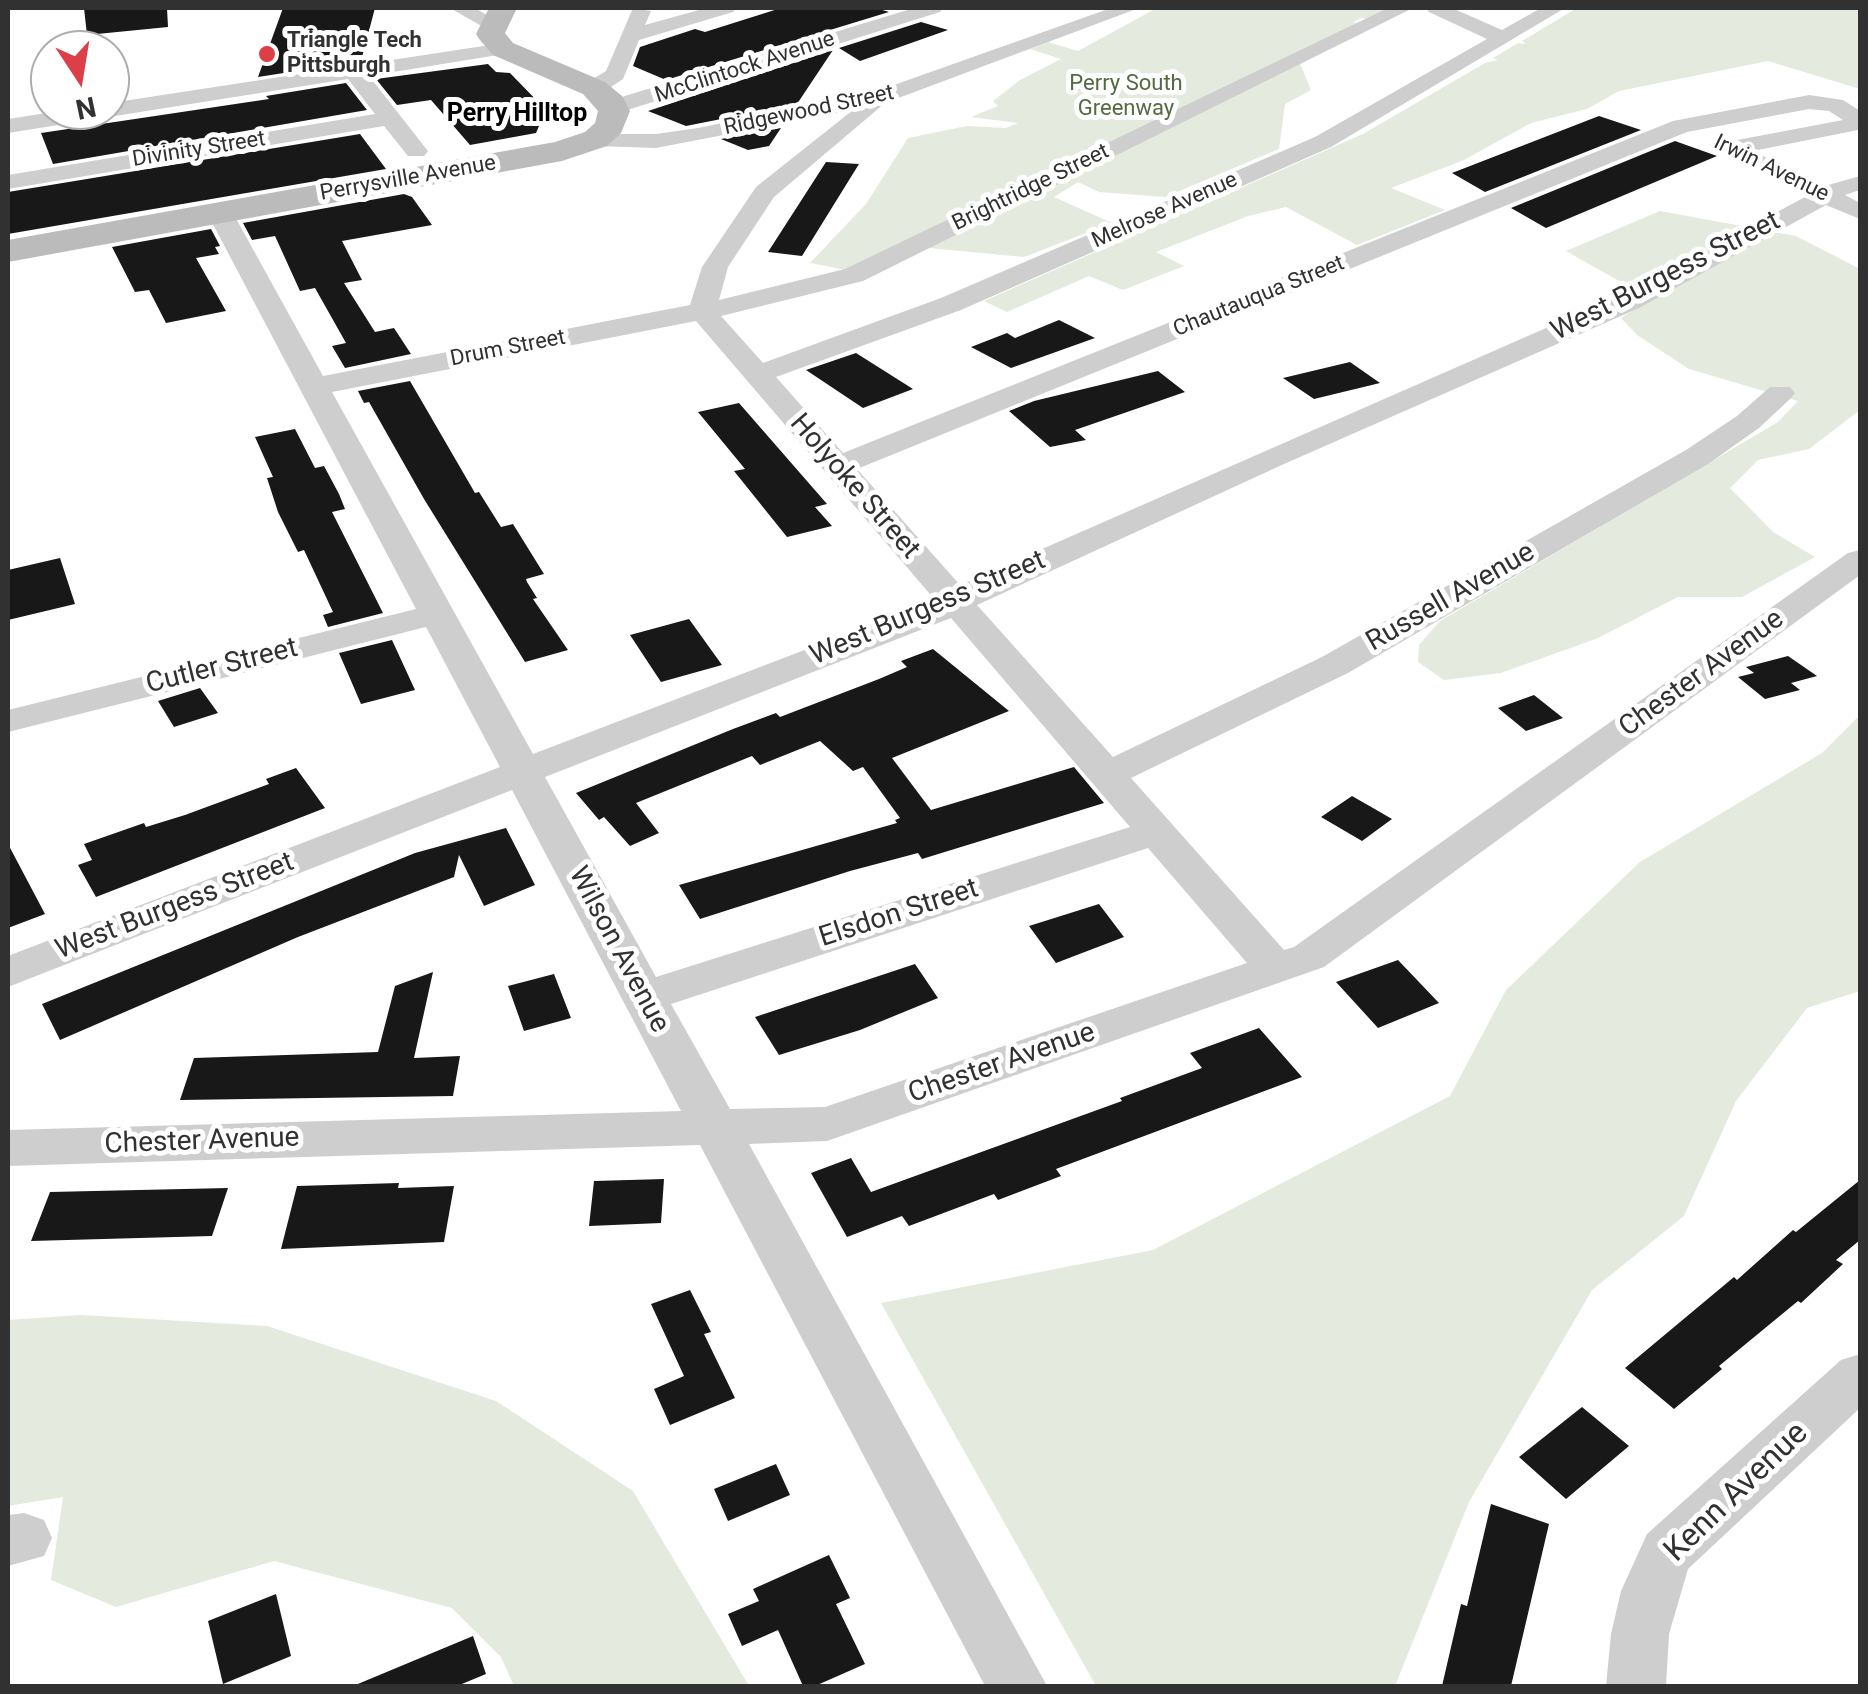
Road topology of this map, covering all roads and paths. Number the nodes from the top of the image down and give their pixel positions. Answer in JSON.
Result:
{"nodes":[{"id":1,"x":460,"y":8,"type":"edge"},
{"id":2,"x":642,"y":8,"type":"edge"},
{"id":3,"x":726,"y":8,"type":"edge"},
{"id":4,"x":933,"y":8,"type":"edge"},
{"id":5,"x":1129,"y":8,"type":"edge"},
{"id":6,"x":1402,"y":8,"type":"edge"},
{"id":7,"x":1436,"y":8,"type":"edge"},
{"id":8,"x":1556,"y":8,"type":"edge"},
{"id":9,"x":499,"y":27,"type":"edge"},
{"id":10,"x":632,"y":36,"type":"junction"},
{"id":11,"x":1500,"y":38,"type":"junction"},
{"id":12,"x":348,"y":73,"type":"junction"},
{"id":13,"x":603,"y":97,"type":"junction"},
{"id":14,"x":883,"y":97,"type":"junction"},
{"id":15,"x":130,"y":107,"type":"edge"},
{"id":16,"x":390,"y":118,"type":"junction"},
{"id":17,"x":1682,"y":126,"type":"junction"},
{"id":18,"x":596,"y":139,"type":"junction"},
{"id":19,"x":1730,"y":149,"type":"junction"},
{"id":20,"x":416,"y":150,"type":"dead end"},
{"id":21,"x":8,"y":182,"type":"edge"},
{"id":22,"x":1860,"y":183,"type":"edge"},
{"id":23,"x":1826,"y":196,"type":"junction"},
{"id":24,"x":220,"y":212,"type":"junction"},
{"id":25,"x":1860,"y":212,"type":"edge"},
{"id":26,"x":8,"y":251,"type":"edge"},
{"id":27,"x":702,"y":310,"type":"junction"},
{"id":28,"x":755,"y":375,"type":"junction"},
{"id":29,"x":314,"y":386,"type":"junction"},
{"id":30,"x":1780,"y":393,"type":"dead end"},
{"id":31,"x":836,"y":467,"type":"junction"},
{"id":32,"x":1860,"y":560,"type":"edge"},
{"id":33,"x":955,"y":604,"type":"junction"},
{"id":34,"x":437,"y":614,"type":"junction"},
{"id":35,"x":8,"y":721,"type":"edge"},
{"id":36,"x":522,"y":772,"type":"junction"},
{"id":37,"x":1106,"y":775,"type":"junction"},
{"id":38,"x":1155,"y":832,"type":"junction"},
{"id":39,"x":1276,"y":969,"type":"junction"},
{"id":40,"x":8,"y":972,"type":"edge"},
{"id":41,"x":643,"y":997,"type":"junction"},
{"id":42,"x":712,"y":1125,"type":"junction"},
{"id":43,"x":8,"y":1148,"type":"edge"},
{"id":44,"x":1860,"y":1376,"type":"edge"},
{"id":45,"x":1017,"y":1686,"type":"edge"},
{"id":46,"x":1636,"y":1686,"type":"edge"}],
"edges":[{"from":1,"to":9,"type":"street"},
{"from":2,"to":10,"type":"street"},
{"from":3,"to":10,"type":"street"},
{"from":4,"to":13,"type":"street","name":"McClintock Avenue"},
{"from":5,"to":14,"type":"street","name":"Ridgewood Street"},
{"from":6,"to":27,"type":"street","name":"Brightridge Street"},
{"from":7,"to":11,"type":"street"},
{"from":8,"to":11,"type":"street","name":"Melrose Avenue"},
{"from":9,"to":12,"type":"street"},
{"from":9,"to":13,"type":"street"},
{"from":10,"to":13,"type":"street"},
{"from":11,"to":28,"type":"street","name":"Melrose Avenue"},
{"from":12,"to":15,"type":"street"},
{"from":12,"to":16,"type":"street"},
{"from":13,"to":18,"type":"street"},
{"from":14,"to":18,"type":"street","name":"Ridgewood Street"},
{"from":14,"to":27,"type":"street"},
{"from":16,"to":20,"type":"street"},
{"from":16,"to":21,"type":"street","name":"Divinity Street"},
{"from":17,"to":19,"type":"street","name":"Irwin Avenue"},
{"from":17,"to":19,"type":"street","name":"Chautauqua Street"},
{"from":17,"to":31,"type":"street","name":"Chautauqua Street"},
{"from":18,"to":24,"type":"street","name":"Perrysville Avenue"},
{"from":19,"to":23,"type":"street","name":"Irwin Avenue"},
{"from":22,"to":23,"type":"street","name":"West Burgess Street"},
{"from":23,"to":25,"type":"street","name":"Irwin Avenue"},
{"from":23,"to":33,"type":"street","name":"West Burgess Street"},
{"from":24,"to":26,"type":"street","name":"Perrysville Avenue"},
{"from":24,"to":29,"type":"street","name":"Wilson Avenue"},
{"from":27,"to":28,"type":"street","name":"Holyoke Street"},
{"from":27,"to":29,"type":"street","name":"Drum Street"},
{"from":28,"to":31,"type":"street","name":"Holyoke Street"},
{"from":29,"to":34,"type":"street","name":"Wilson Avenue"},
{"from":30,"to":37,"type":"street","name":"Russell Avenue"},
{"from":31,"to":33,"type":"street","name":"Holyoke Street"},
{"from":32,"to":39,"type":"street","name":"Chester Avenue"},
{"from":33,"to":36,"type":"street","name":"West Burgess Street"},
{"from":33,"to":37,"type":"street","name":"Holyoke Street"},
{"from":34,"to":35,"type":"street","name":"Cutler Street"},
{"from":34,"to":36,"type":"street","name":"Wilson Avenue"},
{"from":36,"to":40,"type":"street","name":"West Burgess Street"},
{"from":36,"to":41,"type":"street","name":"Wilson Avenue"},
{"from":37,"to":38,"type":"street","name":"Holyoke Street"},
{"from":38,"to":39,"type":"street","name":"Holyoke Street"},
{"from":38,"to":41,"type":"street","name":"Elsdon Street"},
{"from":39,"to":42,"type":"street","name":"Chester Avenue"},
{"from":41,"to":42,"type":"street","name":"Wilson Avenue"},
{"from":42,"to":43,"type":"street","name":"Chester Avenue"},
{"from":42,"to":45,"type":"street","name":"Wilson Avenue"},
{"from":44,"to":46,"type":"street","name":"Kenn Avenue"}]}
